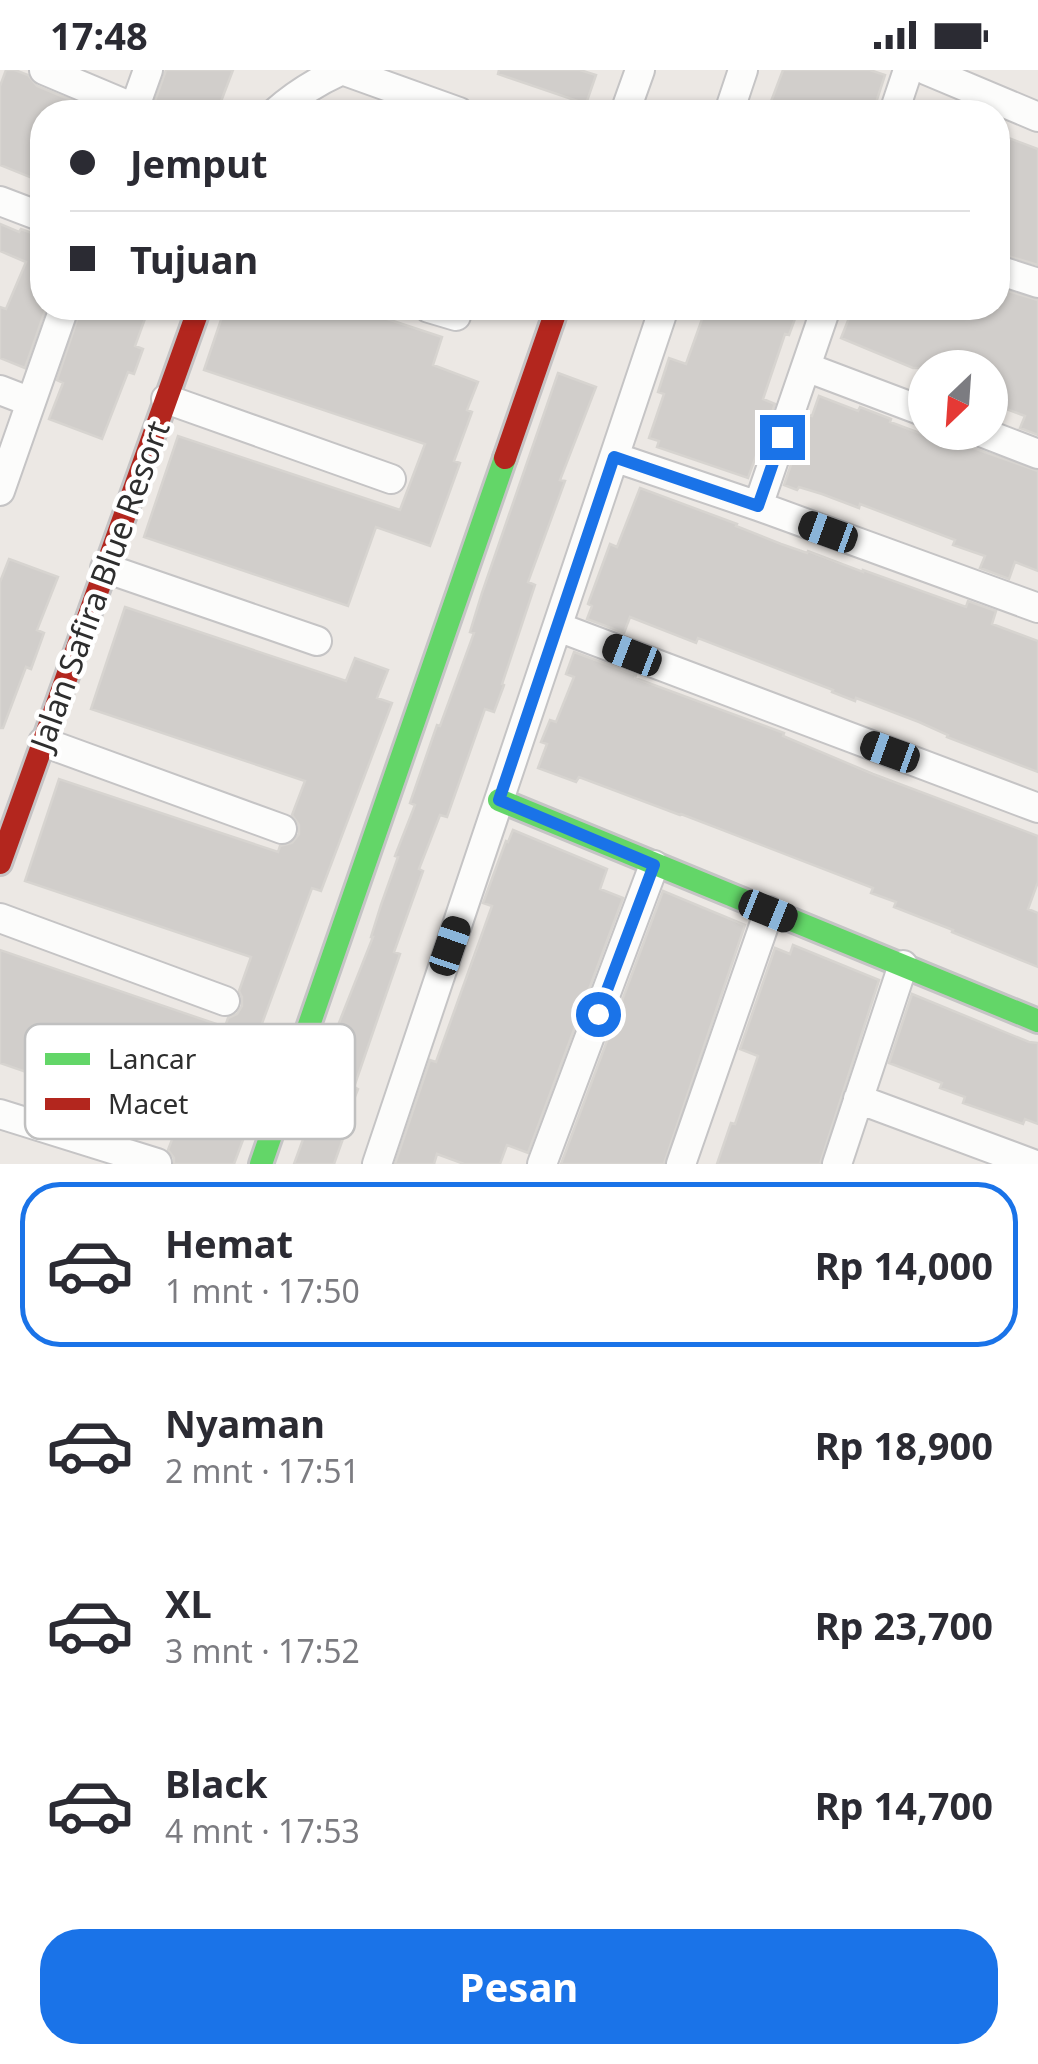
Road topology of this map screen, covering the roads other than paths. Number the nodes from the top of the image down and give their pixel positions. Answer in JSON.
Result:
{"nodes":[{"id":1,"x":44,"y":70,"type":"edge"},
{"id":2,"x":148,"y":70,"type":"edge"},
{"id":3,"x":342,"y":70,"type":"edge"},
{"id":4,"x":640,"y":70,"type":"edge"},
{"id":5,"x":744,"y":70,"type":"edge"},
{"id":6,"x":908,"y":70,"type":"edge"},
{"id":7,"x":926,"y":70,"type":"edge"},
{"id":8,"x":111,"y":100,"type":"edge"},
{"id":9,"x":137,"y":100,"type":"edge"},
{"id":10,"x":290,"y":100,"type":"edge"},
{"id":11,"x":426,"y":100,"type":"edge"},
{"id":12,"x":629,"y":100,"type":"edge"},
{"id":13,"x":733,"y":100,"type":"edge"},
{"id":14,"x":898,"y":100,"type":"edge"},
{"id":15,"x":997,"y":100,"type":"edge"},
{"id":16,"x":1010,"y":105,"type":"edge"},
{"id":17,"x":1038,"y":117,"type":"edge"},
{"id":18,"x":0,"y":201,"type":"edge"},
{"id":19,"x":30,"y":212,"type":"edge"},
{"id":20,"x":1010,"y":274,"type":"edge"},
{"id":21,"x":1038,"y":283,"type":"edge"},
{"id":22,"x":60,"y":320,"type":"edge"},
{"id":23,"x":194,"y":320,"type":"edge"},
{"id":24,"x":554,"y":320,"type":"edge"},
{"id":25,"x":660,"y":320,"type":"edge"},
{"id":26,"x":822,"y":320,"type":"edge"},
{"id":27,"x":806,"y":368,"type":"junction"},
{"id":28,"x":0,"y":390,"type":"edge"},
{"id":29,"x":166,"y":399,"type":"junction"},
{"id":30,"x":32,"y":402,"type":"junction"},
{"id":31,"x":908,"y":406,"type":"edge"},
{"id":32,"x":1008,"y":442,"type":"edge"},
{"id":33,"x":1038,"y":454,"type":"edge"},
{"id":34,"x":614,"y":457,"type":"junction"},
{"id":35,"x":391,"y":480,"type":"dead end"},
{"id":36,"x":0,"y":491,"type":"edge"},
{"id":37,"x":758,"y":506,"type":"junction"},
{"id":38,"x":106,"y":568,"type":"junction"},
{"id":39,"x":1038,"y":608,"type":"edge"},
{"id":40,"x":558,"y":627,"type":"junction"},
{"id":41,"x":317,"y":641,"type":"dead end"},
{"id":42,"x":43,"y":742,"type":"junction"},
{"id":43,"x":499,"y":800,"type":"junction"},
{"id":44,"x":1038,"y":808,"type":"edge"},
{"id":45,"x":282,"y":829,"type":"dead end"},
{"id":46,"x":0,"y":864,"type":"edge"},
{"id":47,"x":654,"y":865,"type":"junction"},
{"id":48,"x":768,"y":911,"type":"junction"},
{"id":49,"x":0,"y":918,"type":"edge"},
{"id":50,"x":903,"y":965,"type":"junction"},
{"id":51,"x":224,"y":1001,"type":"dead end"},
{"id":52,"x":1038,"y":1021,"type":"edge"},
{"id":53,"x":310,"y":1024,"type":"edge"},
{"id":54,"x":858,"y":1099,"type":"junction"},
{"id":55,"x":0,"y":1114,"type":"edge"},
{"id":56,"x":25,"y":1122,"type":"edge"},
{"id":57,"x":80,"y":1139,"type":"edge"},
{"id":58,"x":271,"y":1139,"type":"edge"},
{"id":59,"x":157,"y":1163,"type":"edge"},
{"id":60,"x":262,"y":1164,"type":"edge"},
{"id":61,"x":378,"y":1164,"type":"edge"},
{"id":62,"x":542,"y":1164,"type":"edge"},
{"id":63,"x":682,"y":1164,"type":"edge"},
{"id":64,"x":837,"y":1164,"type":"edge"},
{"id":65,"x":1034,"y":1164,"type":"edge"}],
"edges":[{"from":1,"to":8,"type":"street"},
{"from":2,"to":9,"type":"street"},
{"from":3,"to":10,"type":"street"},
{"from":3,"to":11,"type":"street"},
{"from":4,"to":12,"type":"street"},
{"from":5,"to":13,"type":"street"},
{"from":6,"to":14,"type":"street"},
{"from":7,"to":15,"type":"street"},
{"from":16,"to":17,"type":"street"},
{"from":18,"to":19,"type":"street"},
{"from":20,"to":21,"type":"street"},
{"from":22,"to":30,"type":"street"},
{"from":23,"to":29,"type":"street","name":"Jalan Safira Blue Resort"},
{"from":24,"to":53,"type":"street"},
{"from":25,"to":34,"type":"street"},
{"from":26,"to":27,"type":"street"},
{"from":27,"to":31,"type":"street"},
{"from":27,"to":37,"type":"street"},
{"from":28,"to":30,"type":"street"},
{"from":29,"to":35,"type":"street"},
{"from":29,"to":38,"type":"street","name":"Jalan Safira Blue Resort"},
{"from":30,"to":36,"type":"street"},
{"from":32,"to":33,"type":"street"},
{"from":34,"to":37,"type":"street"},
{"from":34,"to":40,"type":"street"},
{"from":37,"to":39,"type":"street"},
{"from":38,"to":41,"type":"street"},
{"from":38,"to":42,"type":"street","name":"Jalan Safira Blue Resort"},
{"from":40,"to":43,"type":"street"},
{"from":40,"to":44,"type":"street"},
{"from":42,"to":45,"type":"street"},
{"from":42,"to":46,"type":"street","name":"Jalan Safira Blue Resort"},
{"from":43,"to":47,"type":"street"},
{"from":43,"to":61,"type":"street"},
{"from":47,"to":48,"type":"street"},
{"from":47,"to":62,"type":"street"},
{"from":48,"to":50,"type":"street"},
{"from":48,"to":63,"type":"street"},
{"from":49,"to":51,"type":"street"},
{"from":50,"to":52,"type":"street"},
{"from":50,"to":54,"type":"street"},
{"from":54,"to":64,"type":"street"},
{"from":54,"to":65,"type":"street"},
{"from":55,"to":56,"type":"street"},
{"from":57,"to":59,"type":"street"},
{"from":58,"to":60,"type":"street"}]}
